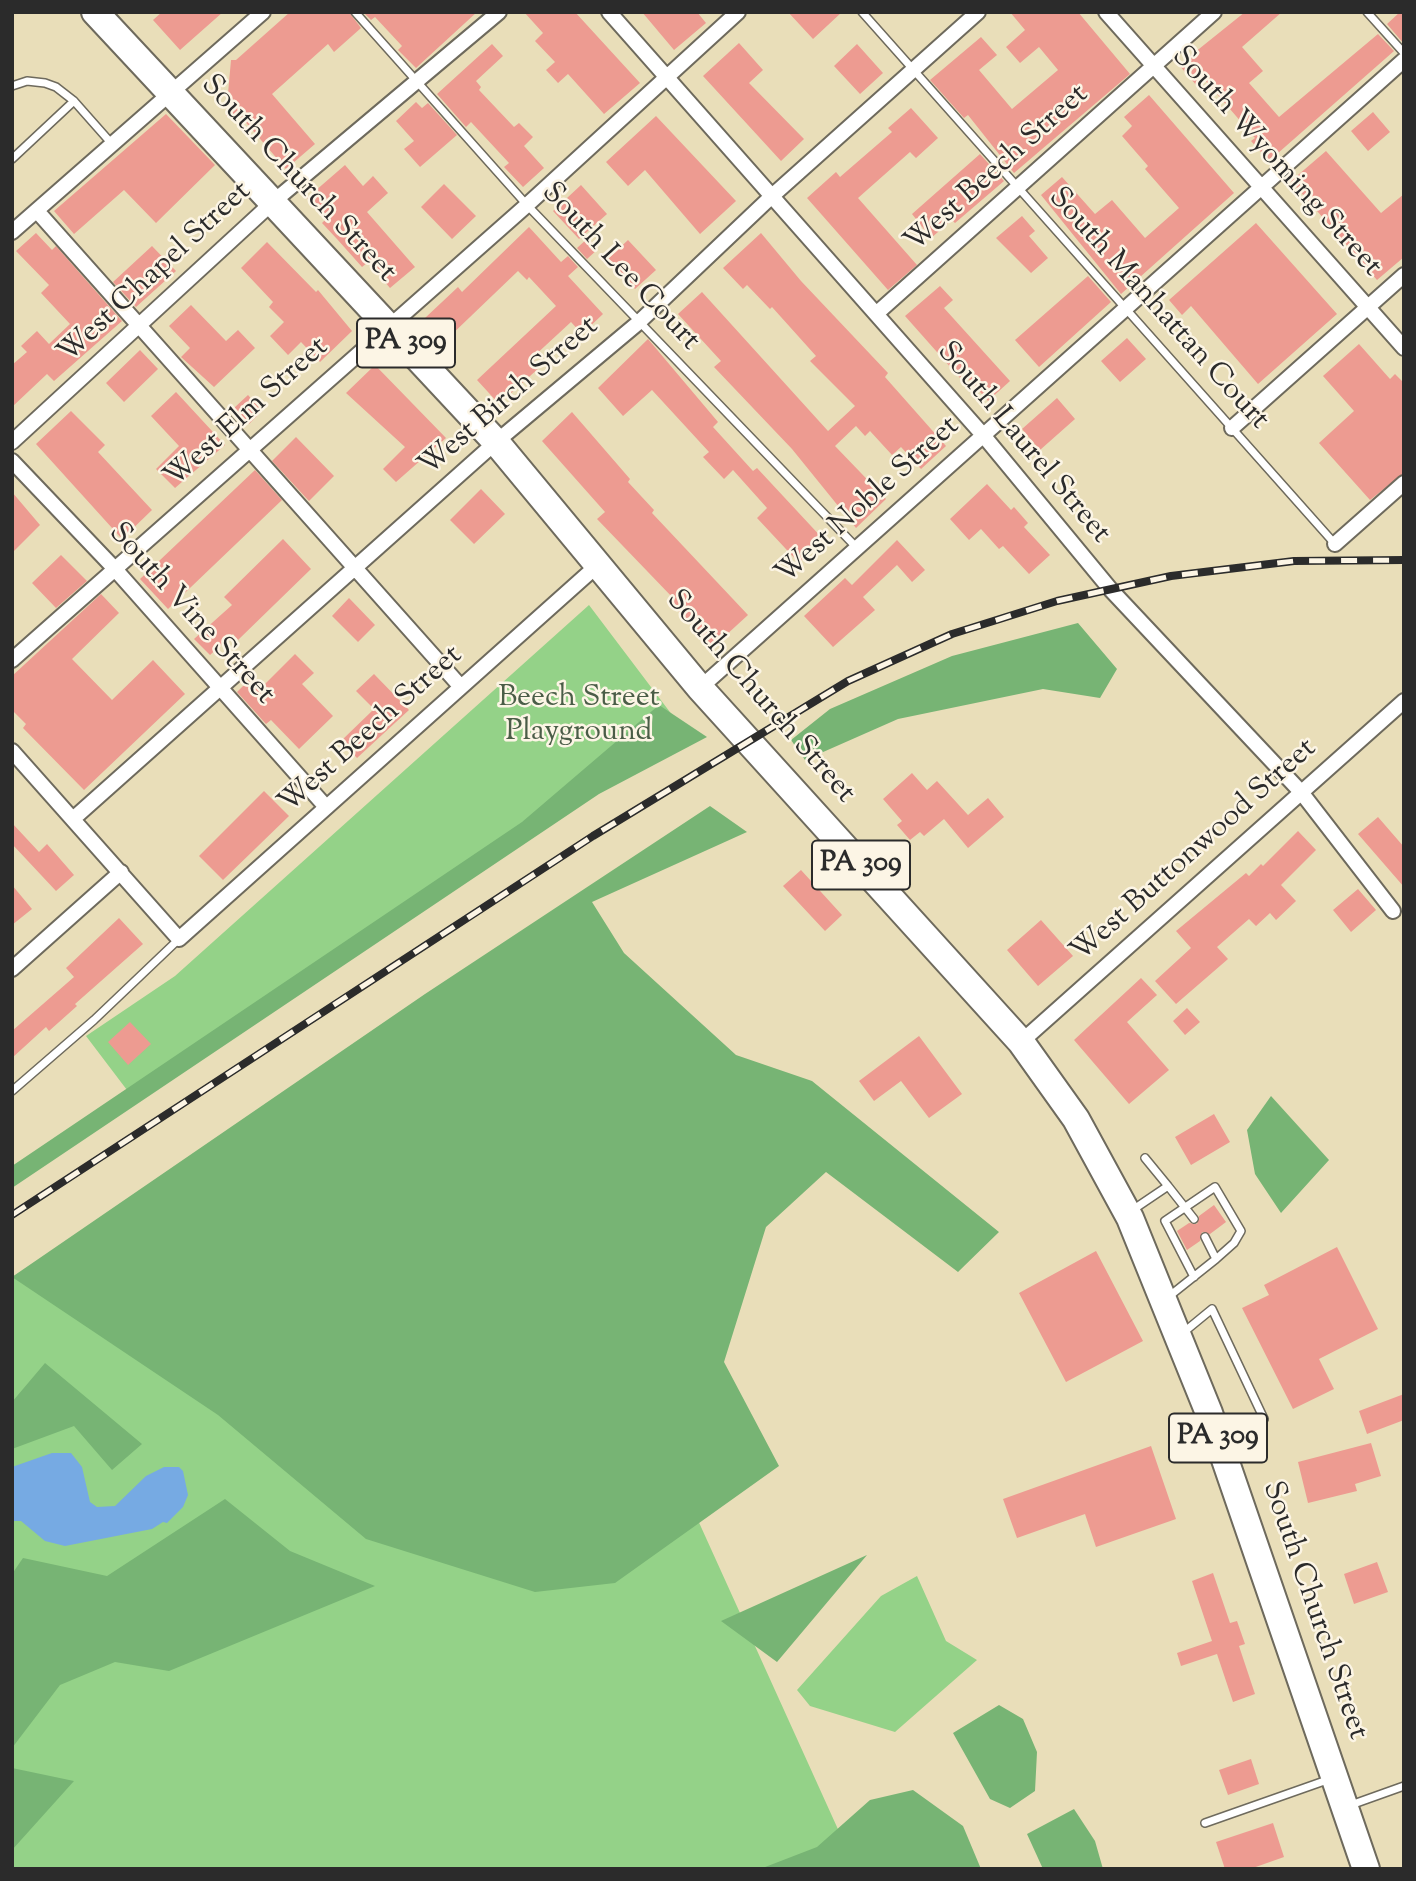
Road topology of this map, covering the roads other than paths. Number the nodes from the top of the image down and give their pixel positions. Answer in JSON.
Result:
{"nodes":[{"id":1,"x":95,"y":12,"type":"edge"},
{"id":2,"x":263,"y":12,"type":"edge"},
{"id":3,"x":355,"y":12,"type":"edge"},
{"id":4,"x":499,"y":12,"type":"edge"},
{"id":5,"x":609,"y":12,"type":"edge"},
{"id":6,"x":738,"y":12,"type":"edge"},
{"id":7,"x":862,"y":12,"type":"edge"},
{"id":8,"x":978,"y":12,"type":"edge"},
{"id":9,"x":1106,"y":12,"type":"edge"},
{"id":10,"x":1214,"y":12,"type":"edge"},
{"id":11,"x":1367,"y":12,"type":"edge"},
{"id":12,"x":1404,"y":53,"type":"edge"},
{"id":13,"x":1404,"y":60,"type":"edge"},
{"id":14,"x":1154,"y":66,"type":"junction"},
{"id":15,"x":913,"y":70,"type":"junction"},
{"id":16,"x":666,"y":77,"type":"junction"},
{"id":17,"x":415,"y":83,"type":"junction"},
{"id":18,"x":12,"y":86,"type":"edge"},
{"id":19,"x":169,"y":93,"type":"junction"},
{"id":20,"x":74,"y":101,"type":"junction"},
{"id":21,"x":112,"y":144,"type":"junction"},
{"id":22,"x":12,"y":159,"type":"edge"},
{"id":23,"x":1261,"y":187,"type":"junction"},
{"id":24,"x":1018,"y":188,"type":"junction"},
{"id":25,"x":772,"y":196,"type":"junction"},
{"id":26,"x":273,"y":202,"type":"junction"},
{"id":27,"x":527,"y":205,"type":"junction"},
{"id":28,"x":37,"y":211,"type":"junction"},
{"id":29,"x":12,"y":232,"type":"edge"},
{"id":30,"x":1404,"y":275,"type":"edge"},
{"id":31,"x":1368,"y":307,"type":"junction"},
{"id":32,"x":1125,"y":309,"type":"junction"},
{"id":33,"x":876,"y":314,"type":"junction"},
{"id":34,"x":638,"y":323,"type":"junction"},
{"id":35,"x":388,"y":324,"type":"junction"},
{"id":36,"x":141,"y":325,"type":"junction"},
{"id":37,"x":1404,"y":348,"type":"edge"},
{"id":38,"x":1232,"y":428,"type":"junction"},
{"id":39,"x":984,"y":435,"type":"junction"},
{"id":40,"x":12,"y":442,"type":"edge"},
{"id":41,"x":496,"y":442,"type":"junction"},
{"id":42,"x":249,"y":449,"type":"junction"},
{"id":43,"x":12,"y":461,"type":"edge"},
{"id":44,"x":1404,"y":483,"type":"edge"},
{"id":45,"x":1335,"y":544,"type":"joint"},
{"id":46,"x":857,"y":548,"type":"junction"},
{"id":47,"x":600,"y":563,"type":"junction"},
{"id":48,"x":355,"y":568,"type":"junction"},
{"id":49,"x":114,"y":569,"type":"junction"},
{"id":50,"x":12,"y":660,"type":"edge"},
{"id":51,"x":461,"y":687,"type":"junction"},
{"id":52,"x":221,"y":688,"type":"junction"},
{"id":53,"x":700,"y":688,"type":"junction"},
{"id":54,"x":1404,"y":701,"type":"edge"},
{"id":55,"x":12,"y":751,"type":"edge"},
{"id":56,"x":1301,"y":792,"type":"junction"},
{"id":57,"x":326,"y":807,"type":"junction"},
{"id":58,"x":74,"y":819,"type":"junction"},
{"id":59,"x":121,"y":872,"type":"junction"},
{"id":60,"x":1393,"y":911,"type":"dead end"},
{"id":61,"x":179,"y":939,"type":"junction"},
{"id":62,"x":12,"y":969,"type":"edge"},
{"id":63,"x":1021,"y":1042,"type":"junction"},
{"id":64,"x":12,"y":1091,"type":"edge"},
{"id":65,"x":1145,"y":1158,"type":"dead end"},
{"id":66,"x":1168,"y":1186,"type":"junction"},
{"id":67,"x":1186,"y":1205,"type":"junction"},
{"id":68,"x":1128,"y":1213,"type":"junction"},
{"id":69,"x":1194,"y":1219,"type":"dead end"},
{"id":70,"x":1205,"y":1237,"type":"dead end"},
{"id":71,"x":1216,"y":1259,"type":"junction"},
{"id":72,"x":1194,"y":1277,"type":"junction"},
{"id":73,"x":1164,"y":1300,"type":"junction"},
{"id":74,"x":1179,"y":1336,"type":"junction"},
{"id":75,"x":1222,"y":1448,"type":"junction"},
{"id":76,"x":1335,"y":1777,"type":"junction"},
{"id":77,"x":1404,"y":1786,"type":"edge"},
{"id":78,"x":1345,"y":1807,"type":"junction"},
{"id":79,"x":1205,"y":1823,"type":"dead end"},
{"id":80,"x":1366,"y":1869,"type":"edge"}],
"edges":[{"from":1,"to":19,"type":"highway","name":"South Church Street","number":"PA 309"},
{"from":2,"to":19,"type":"street"},
{"from":3,"to":17,"type":"lane","name":"South Lee Court"},
{"from":4,"to":17,"type":"street","name":"West Chapel Street"},
{"from":5,"to":16,"type":"street","name":"South Laurel Street"},
{"from":6,"to":16,"type":"street","name":"West Elm Street"},
{"from":7,"to":15,"type":"lane","name":"South Manhattan Court"},
{"from":8,"to":15,"type":"street","name":"West Birch Street"},
{"from":9,"to":14,"type":"street","name":"South Wyoming Street"},
{"from":10,"to":14,"type":"street","name":"West Beech Street"},
{"from":11,"to":12,"type":"lane"},
{"from":13,"to":23,"type":"street","name":"West Noble Street"},
{"from":14,"to":23,"type":"street","name":"South Wyoming Street"},
{"from":14,"to":24,"type":"street","name":"West Beech Street"},
{"from":15,"to":24,"type":"lane","name":"South Manhattan Court"},
{"from":15,"to":25,"type":"street","name":"West Birch Street"},
{"from":16,"to":25,"type":"street","name":"South Laurel Street"},
{"from":16,"to":27,"type":"street","name":"West Elm Street"},
{"from":17,"to":26,"type":"street","name":"West Chapel Street"},
{"from":17,"to":27,"type":"lane","name":"South Lee Court"},
{"from":18,"to":20,"type":"lane"},
{"from":19,"to":21,"type":"street"},
{"from":19,"to":26,"type":"highway","name":"South Church Street","number":"PA 309"},
{"from":20,"to":21,"type":"lane"},
{"from":20,"to":22,"type":"lane"},
{"from":21,"to":28,"type":"street"},
{"from":23,"to":31,"type":"street","name":"South Wyoming Street"},
{"from":23,"to":32,"type":"street","name":"West Noble Street"},
{"from":24,"to":32,"type":"lane","name":"South Manhattan Court"},
{"from":24,"to":33,"type":"street","name":"West Beech Street"},
{"from":25,"to":33,"type":"street","name":"South Laurel Street"},
{"from":25,"to":34,"type":"street","name":"West Birch Street"},
{"from":26,"to":35,"type":"highway","name":"South Church Street","number":"PA 309"},
{"from":26,"to":36,"type":"street","name":"West Chapel Street"},
{"from":27,"to":34,"type":"lane","name":"South Lee Court"},
{"from":27,"to":35,"type":"street","name":"West Elm Street"},
{"from":28,"to":29,"type":"street"},
{"from":28,"to":36,"type":"street"},
{"from":30,"to":31,"type":"street"},
{"from":31,"to":37,"type":"street","name":"South Wyoming Street"},
{"from":31,"to":38,"type":"street"},
{"from":32,"to":38,"type":"lane","name":"South Manhattan Court"},
{"from":32,"to":39,"type":"street","name":"West Noble Street"},
{"from":33,"to":39,"type":"street","name":"South Laurel Street"},
{"from":34,"to":41,"type":"street","name":"West Birch Street"},
{"from":34,"to":46,"type":"lane","name":"South Lee Court"},
{"from":35,"to":41,"type":"highway","name":"South Church Street","number":"PA 309"},
{"from":35,"to":42,"type":"street","name":"West Elm Street"},
{"from":36,"to":40,"type":"street","name":"West Chapel Street"},
{"from":36,"to":42,"type":"street"},
{"from":38,"to":45,"type":"lane","name":"South Manhattan Court"},
{"from":39,"to":46,"type":"street","name":"West Noble Street"},
{"from":39,"to":56,"type":"street","name":"South Laurel Street"},
{"from":41,"to":47,"type":"highway","name":"South Church Street","number":"PA 309"},
{"from":41,"to":48,"type":"street","name":"West Birch Street"},
{"from":42,"to":48,"type":"street"},
{"from":42,"to":49,"type":"street","name":"West Elm Street"},
{"from":43,"to":49,"type":"street","name":"South Vine Street"},
{"from":44,"to":45,"type":"street"},
{"from":46,"to":53,"type":"street","name":"West Noble Street"},
{"from":47,"to":51,"type":"street","name":"West Beech Street"},
{"from":47,"to":53,"type":"highway","name":"South Church Street","number":"PA 309"},
{"from":48,"to":51,"type":"street"},
{"from":48,"to":52,"type":"street","name":"West Birch Street"},
{"from":49,"to":50,"type":"street","name":"West Elm Street"},
{"from":49,"to":52,"type":"street","name":"South Vine Street"},
{"from":51,"to":57,"type":"street","name":"West Beech Street"},
{"from":52,"to":57,"type":"street","name":"South Vine Street"},
{"from":52,"to":58,"type":"street","name":"West Birch Street"},
{"from":53,"to":63,"type":"highway","name":"South Church Street","number":"PA 309"},
{"from":54,"to":56,"type":"street","name":"West Buttonwood Street"},
{"from":55,"to":58,"type":"street"},
{"from":56,"to":60,"type":"street","name":"South Laurel Street"},
{"from":56,"to":63,"type":"street","name":"West Buttonwood Street"},
{"from":57,"to":61,"type":"street","name":"West Beech Street"},
{"from":58,"to":59,"type":"street"},
{"from":59,"to":61,"type":"street"},
{"from":59,"to":62,"type":"street"},
{"from":61,"to":64,"type":"lane"},
{"from":63,"to":68,"type":"highway","name":"South Church Street","number":"PA 309"},
{"from":65,"to":66,"type":"lane"},
{"from":66,"to":67,"type":"lane"},
{"from":66,"to":68,"type":"lane"},
{"from":67,"to":69,"type":"lane"},
{"from":67,"to":71,"type":"lane"},
{"from":67,"to":72,"type":"lane"},
{"from":68,"to":73,"type":"highway","name":"South Church Street","number":"PA 309"},
{"from":70,"to":71,"type":"lane"},
{"from":71,"to":72,"type":"lane"},
{"from":72,"to":73,"type":"lane"},
{"from":73,"to":74,"type":"highway","name":"South Church Street","number":"PA 309"},
{"from":74,"to":75,"type":"highway","name":"South Church Street","number":"PA 309"},
{"from":74,"to":75,"type":"lane"},
{"from":75,"to":76,"type":"highway","name":"South Church Street","number":"PA 309"},
{"from":76,"to":78,"type":"highway","name":"South Church Street","number":"PA 309"},
{"from":76,"to":79,"type":"lane"},
{"from":77,"to":78,"type":"lane"},
{"from":78,"to":80,"type":"highway","name":"South Church Street","number":"PA 309"}]}
